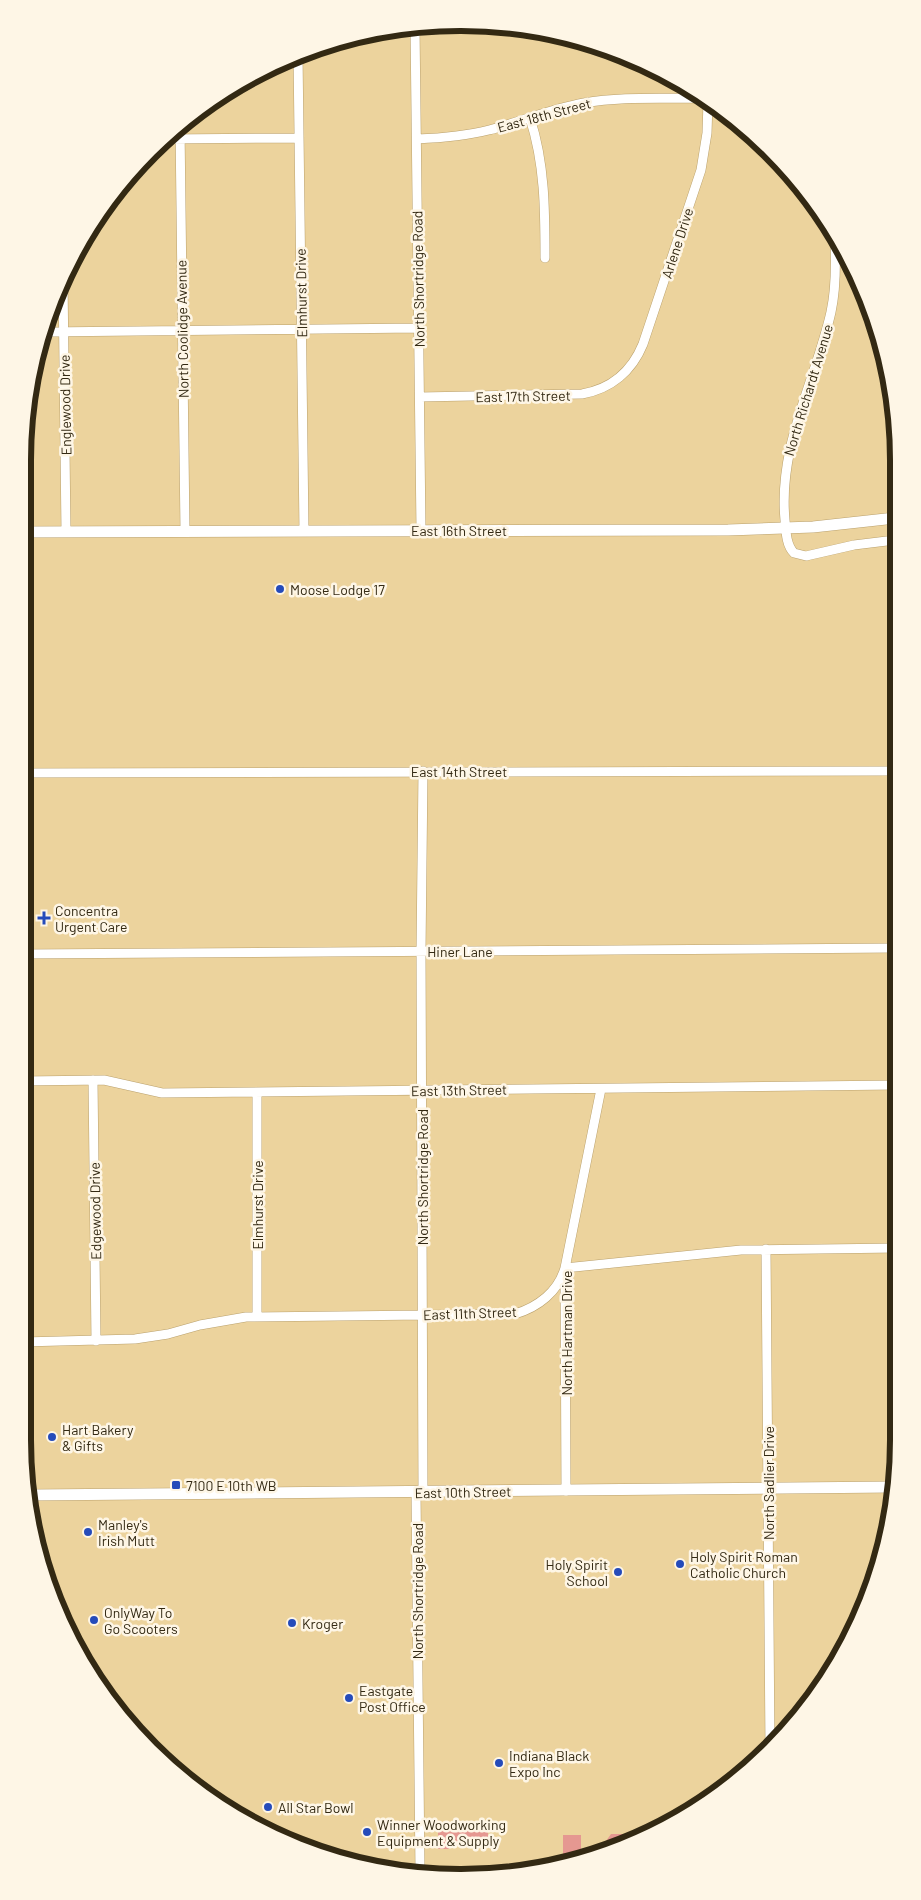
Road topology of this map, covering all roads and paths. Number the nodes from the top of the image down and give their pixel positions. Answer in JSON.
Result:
{"nodes":[{"id":1,"x":415,"y":34,"type":"edge"},
{"id":2,"x":298,"y":63,"type":"edge"},
{"id":3,"x":690,"y":98,"type":"edge"},
{"id":4,"x":708,"y":110,"type":"edge"},
{"id":5,"x":530,"y":118,"type":"junction"},
{"id":6,"x":180,"y":136,"type":"edge"},
{"id":7,"x":299,"y":138,"type":"junction"},
{"id":8,"x":176,"y":139,"type":"edge"},
{"id":9,"x":180,"y":139,"type":"junction"},
{"id":10,"x":417,"y":139,"type":"junction"},
{"id":11,"x":835,"y":252,"type":"edge"},
{"id":12,"x":545,"y":258,"type":"dead end"},
{"id":13,"x":63,"y":298,"type":"edge"},
{"id":14,"x":419,"y":328,"type":"junction"},
{"id":15,"x":301,"y":329,"type":"junction"},
{"id":16,"x":182,"y":331,"type":"junction"},
{"id":17,"x":51,"y":332,"type":"edge"},
{"id":18,"x":64,"y":332,"type":"junction"},
{"id":19,"x":622,"y":375,"type":"joint"},
{"id":20,"x":420,"y":397,"type":"junction"},
{"id":21,"x":890,"y":519,"type":"edge"},
{"id":22,"x":786,"y":528,"type":"junction"},
{"id":23,"x":421,"y":530,"type":"junction"},
{"id":24,"x":184,"y":531,"type":"junction"},
{"id":25,"x":304,"y":531,"type":"junction"},
{"id":26,"x":31,"y":532,"type":"edge"},
{"id":27,"x":66,"y":532,"type":"junction"},
{"id":28,"x":890,"y":540,"type":"edge"},
{"id":29,"x":423,"y":771,"type":"junction"},
{"id":30,"x":890,"y":771,"type":"edge"},
{"id":31,"x":31,"y":773,"type":"edge"},
{"id":32,"x":890,"y":948,"type":"edge"},
{"id":33,"x":421,"y":951,"type":"junction"},
{"id":34,"x":31,"y":954,"type":"edge"},
{"id":35,"x":93,"y":1080,"type":"junction"},
{"id":36,"x":31,"y":1081,"type":"edge"},
{"id":37,"x":890,"y":1085,"type":"edge"},
{"id":38,"x":601,"y":1089,"type":"junction"},
{"id":39,"x":422,"y":1090,"type":"junction"},
{"id":40,"x":257,"y":1092,"type":"junction"},
{"id":41,"x":890,"y":1248,"type":"edge"},
{"id":42,"x":766,"y":1249,"type":"junction"},
{"id":43,"x":565,"y":1268,"type":"junction"},
{"id":44,"x":422,"y":1315,"type":"junction"},
{"id":45,"x":257,"y":1317,"type":"junction"},
{"id":46,"x":96,"y":1341,"type":"junction"},
{"id":47,"x":31,"y":1342,"type":"edge"},
{"id":48,"x":887,"y":1487,"type":"edge"},
{"id":49,"x":769,"y":1489,"type":"junction"},
{"id":50,"x":566,"y":1490,"type":"junction"},
{"id":51,"x":420,"y":1492,"type":"junction"},
{"id":52,"x":35,"y":1495,"type":"edge"},
{"id":53,"x":770,"y":1737,"type":"edge"},
{"id":54,"x":420,"y":1867,"type":"edge"}],
"edges":[{"from":1,"to":10,"type":"street","name":"North Shortridge Road"},
{"from":2,"to":7,"type":"street","name":"Elmhurst Drive"},
{"from":3,"to":5,"type":"street","name":"East 18th Street"},
{"from":4,"to":19,"type":"street","name":"Arlene Drive"},
{"from":5,"to":10,"type":"street","name":"East 18th Street"},
{"from":5,"to":12,"type":"street"},
{"from":6,"to":9,"type":"street","name":"North Coolidge Avenue"},
{"from":7,"to":9,"type":"street"},
{"from":7,"to":15,"type":"street","name":"Elmhurst Drive"},
{"from":8,"to":9,"type":"street"},
{"from":9,"to":16,"type":"street","name":"North Coolidge Avenue"},
{"from":10,"to":14,"type":"street","name":"North Shortridge Road"},
{"from":11,"to":22,"type":"street","name":"North Richardt Avenue"},
{"from":13,"to":18,"type":"street","name":"Englewood Drive"},
{"from":14,"to":15,"type":"street"},
{"from":14,"to":20,"type":"street","name":"North Shortridge Road"},
{"from":15,"to":16,"type":"street"},
{"from":15,"to":25,"type":"street","name":"Elmhurst Drive"},
{"from":16,"to":18,"type":"street"},
{"from":16,"to":24,"type":"street","name":"North Coolidge Avenue"},
{"from":17,"to":18,"type":"street"},
{"from":18,"to":27,"type":"street","name":"Englewood Drive"},
{"from":19,"to":20,"type":"street","name":"East 17th Street"},
{"from":20,"to":23,"type":"street","name":"North Shortridge Road"},
{"from":21,"to":22,"type":"street","name":"East 16th Street"},
{"from":22,"to":23,"type":"street","name":"East 16th Street"},
{"from":22,"to":28,"type":"street","name":"North Richardt Avenue"},
{"from":23,"to":25,"type":"street","name":"East 16th Street"},
{"from":24,"to":25,"type":"street","name":"East 16th Street"},
{"from":24,"to":27,"type":"street","name":"East 16th Street"},
{"from":26,"to":27,"type":"street","name":"East 16th Street"},
{"from":29,"to":30,"type":"street","name":"East 14th Street"},
{"from":29,"to":31,"type":"street","name":"East 14th Street"},
{"from":29,"to":33,"type":"street","name":"North Shortridge Road"},
{"from":32,"to":33,"type":"street","name":"Hiner Lane"},
{"from":33,"to":34,"type":"street","name":"Hiner Lane"},
{"from":33,"to":39,"type":"street","name":"North Shortridge Road"},
{"from":35,"to":36,"type":"street","name":"East 13th Street"},
{"from":35,"to":40,"type":"street","name":"East 13th Street"},
{"from":35,"to":46,"type":"street","name":"Edgewood Drive"},
{"from":37,"to":38,"type":"street","name":"East 13th Street"},
{"from":38,"to":39,"type":"street","name":"East 13th Street"},
{"from":38,"to":43,"type":"street","name":"North Hartman Drive"},
{"from":39,"to":40,"type":"street","name":"East 13th Street"},
{"from":39,"to":44,"type":"street","name":"North Shortridge Road"},
{"from":40,"to":45,"type":"street","name":"Elmhurst Drive"},
{"from":41,"to":42,"type":"street"},
{"from":42,"to":43,"type":"street"},
{"from":42,"to":49,"type":"street","name":"North Sadlier Drive"},
{"from":43,"to":44,"type":"street","name":"East 11th Street"},
{"from":43,"to":50,"type":"street","name":"North Hartman Drive"},
{"from":44,"to":45,"type":"street","name":"East 11th Street"},
{"from":44,"to":51,"type":"street","name":"North Shortridge Road"},
{"from":45,"to":46,"type":"street","name":"East 11th Street"},
{"from":46,"to":47,"type":"street","name":"East 11th Street"},
{"from":48,"to":49,"type":"street","name":"East 10th Street"},
{"from":49,"to":50,"type":"street","name":"East 10th Street"},
{"from":49,"to":53,"type":"street","name":"North Sadlier Drive"},
{"from":50,"to":51,"type":"street","name":"East 10th Street"},
{"from":51,"to":52,"type":"street","name":"East 10th Street"},
{"from":51,"to":54,"type":"street","name":"North Shortridge Road"}]}
